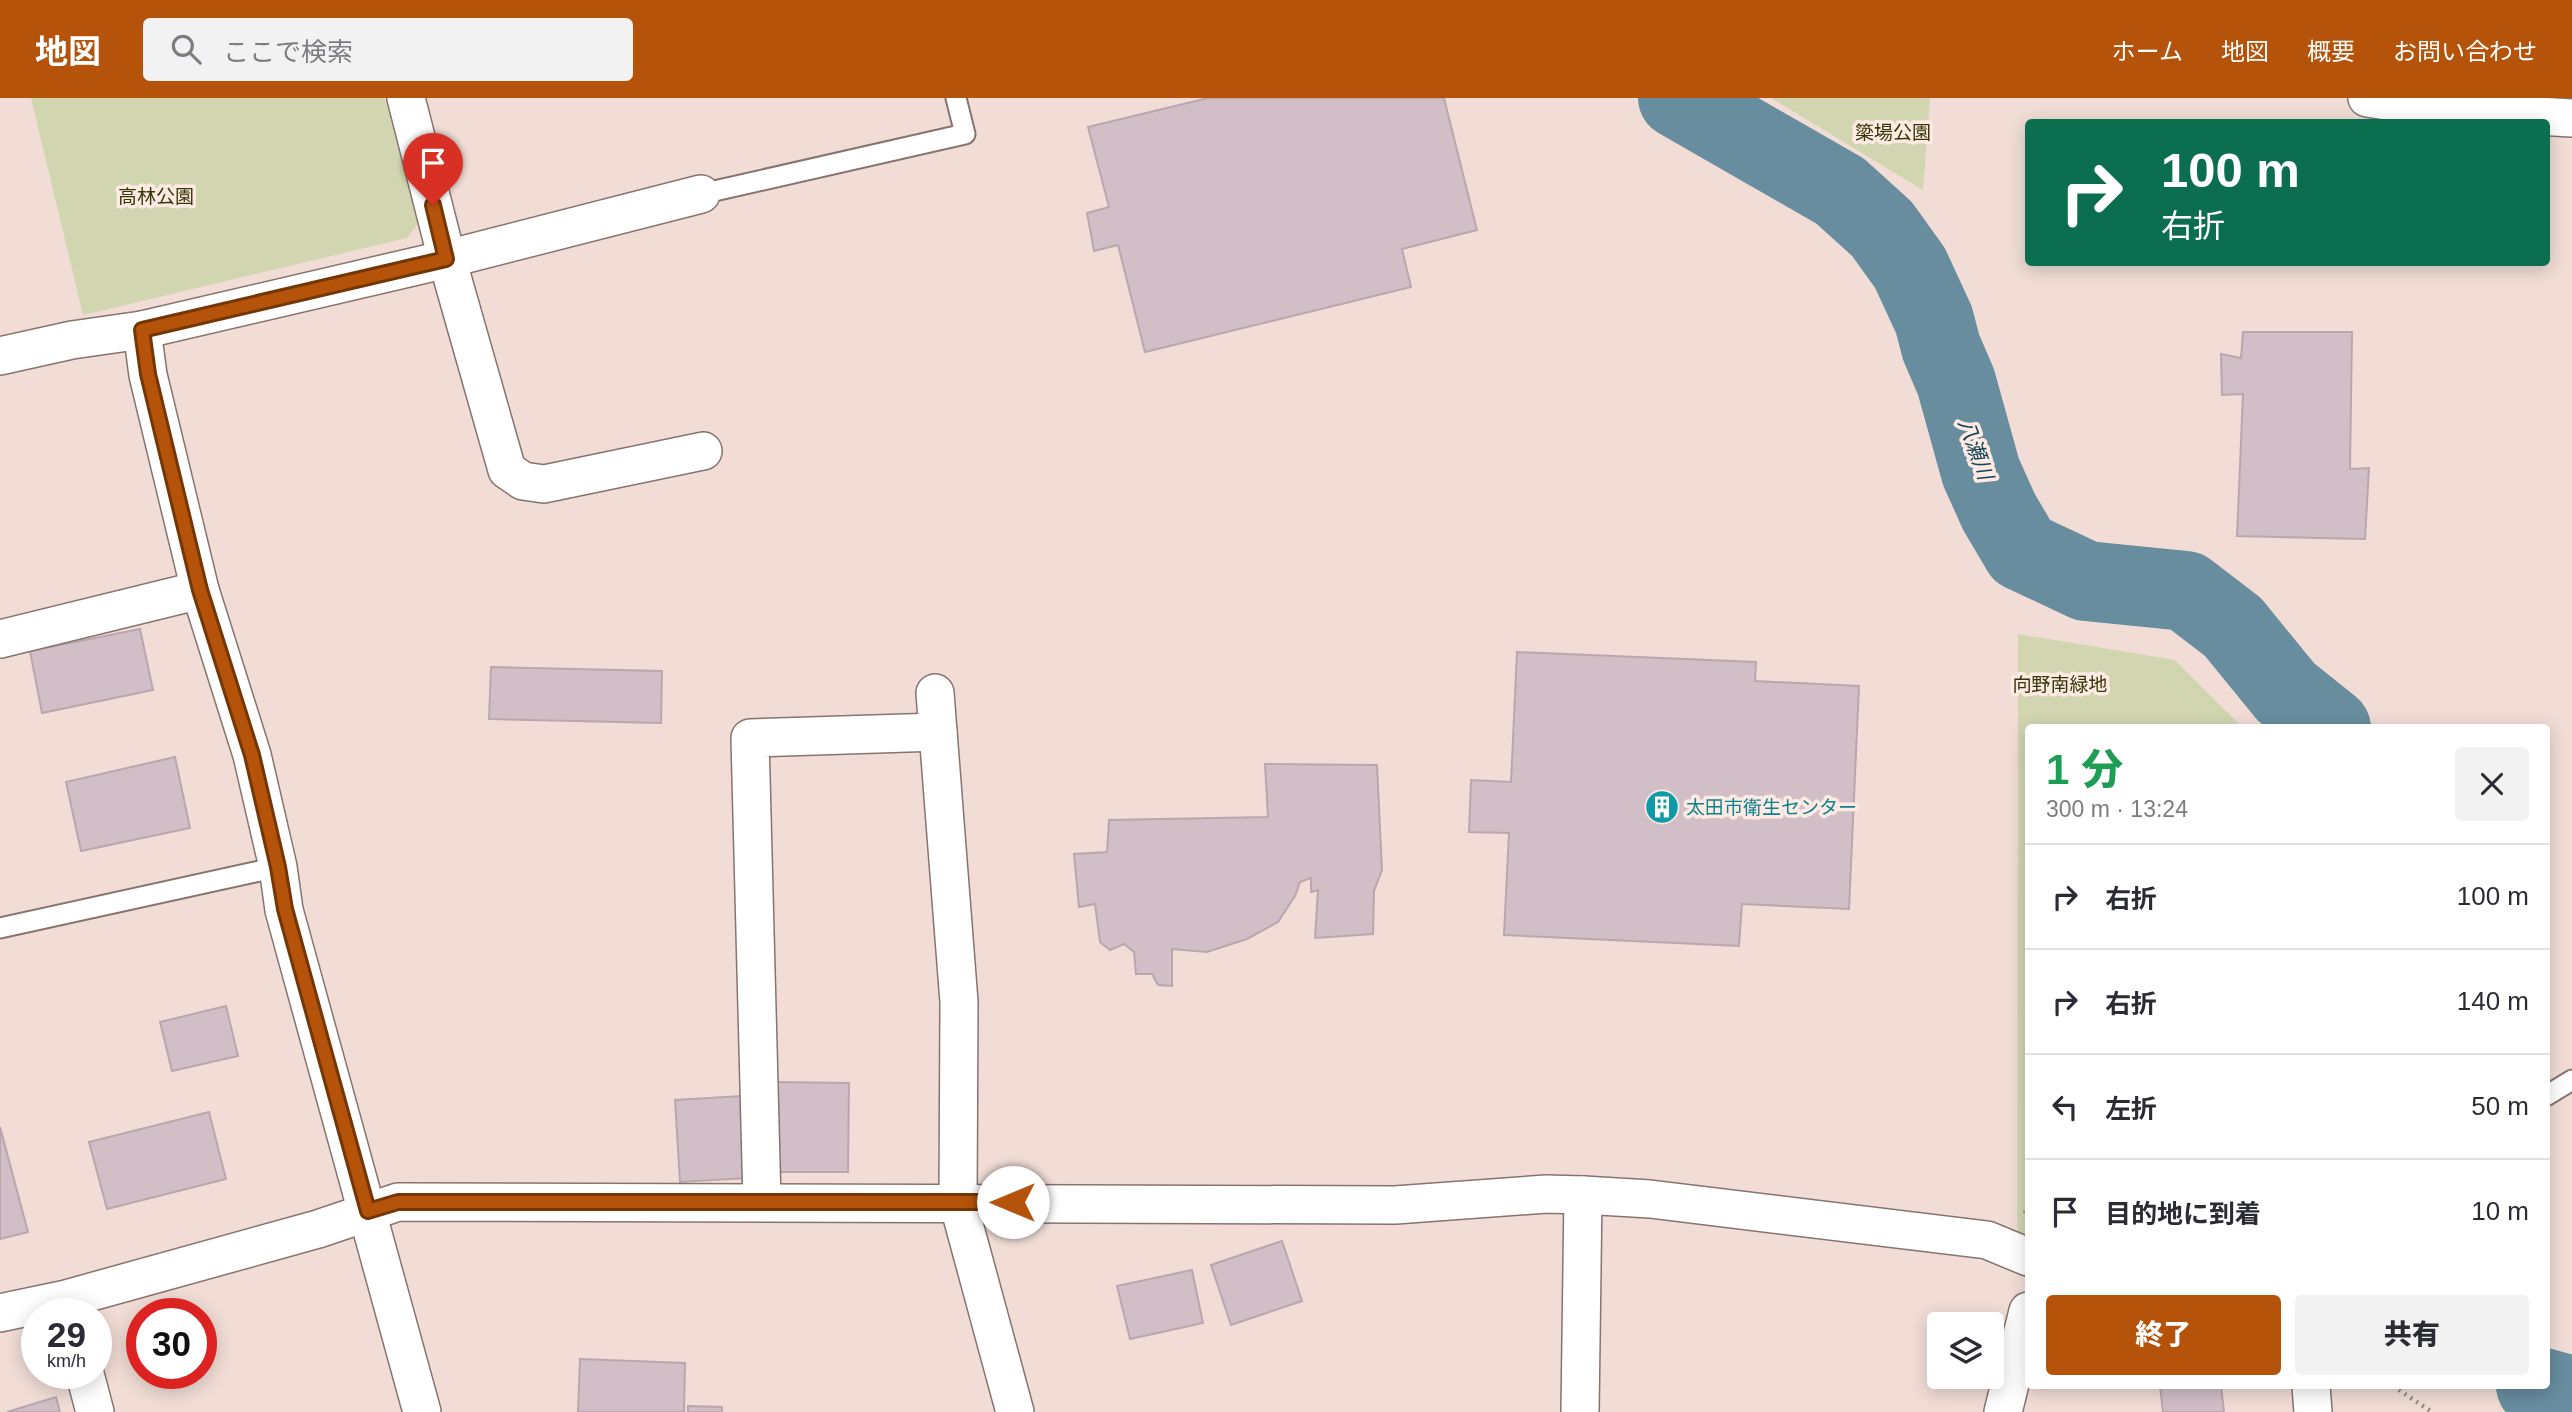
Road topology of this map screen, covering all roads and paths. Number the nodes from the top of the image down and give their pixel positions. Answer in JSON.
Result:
{"nodes":[{"id":1,"x":406,"y":98,"type":"edge"},
{"id":2,"x":956,"y":98,"type":"edge"},
{"id":3,"x":2367,"y":98,"type":"edge"},
{"id":4,"x":2572,"y":118,"type":"edge"},
{"id":5,"x":701,"y":194,"type":"joint"},
{"id":6,"x":446,"y":259,"type":"junction"},
{"id":7,"x":142,"y":330,"type":"junction"},
{"id":8,"x":0,"y":356,"type":"edge"},
{"id":9,"x":703,"y":451,"type":"dead end"},
{"id":10,"x":200,"y":590,"type":"junction"},
{"id":11,"x":0,"y":639,"type":"edge"},
{"id":12,"x":935,"y":692,"type":"dead end"},
{"id":13,"x":938,"y":732,"type":"junction"},
{"id":14,"x":278,"y":867,"type":"junction"},
{"id":15,"x":0,"y":928,"type":"edge"},
{"id":16,"x":2572,"y":1080,"type":"edge"},
{"id":17,"x":2550,"y":1094,"type":"edge"},
{"id":18,"x":1583,"y":1195,"type":"junction"},
{"id":19,"x":762,"y":1202,"type":"junction"},
{"id":20,"x":958,"y":1202,"type":"junction"},
{"id":21,"x":368,"y":1211,"type":"junction"},
{"id":22,"x":2025,"y":1256,"type":"edge"},
{"id":23,"x":97,"y":1298,"type":"edge"},
{"id":24,"x":21,"y":1311,"type":"edge"},
{"id":25,"x":0,"y":1313,"type":"edge"},
{"id":26,"x":2025,"y":1323,"type":"edge"},
{"id":27,"x":89,"y":1389,"type":"edge"},
{"id":28,"x":2311,"y":1389,"type":"edge"},
{"id":29,"x":2398,"y":1389,"type":"edge"},
{"id":30,"x":95,"y":1412,"type":"edge"},
{"id":31,"x":422,"y":1412,"type":"edge"},
{"id":32,"x":1015,"y":1412,"type":"edge"},
{"id":33,"x":1580,"y":1412,"type":"edge"},
{"id":34,"x":2003,"y":1412,"type":"edge"},
{"id":35,"x":2313,"y":1412,"type":"edge"},
{"id":36,"x":2432,"y":1412,"type":"edge"}],
"edges":[{"from":1,"to":6,"type":"street"},
{"from":2,"to":5,"type":"lane"},
{"from":3,"to":4,"type":"street"},
{"from":5,"to":6,"type":"street"},
{"from":6,"to":7,"type":"street"},
{"from":6,"to":9,"type":"street"},
{"from":7,"to":8,"type":"street"},
{"from":7,"to":10,"type":"street"},
{"from":10,"to":11,"type":"street"},
{"from":10,"to":14,"type":"street"},
{"from":12,"to":13,"type":"street"},
{"from":13,"to":19,"type":"street"},
{"from":13,"to":20,"type":"street"},
{"from":14,"to":15,"type":"lane"},
{"from":14,"to":21,"type":"street"},
{"from":16,"to":17,"type":"lane"},
{"from":18,"to":20,"type":"street"},
{"from":18,"to":22,"type":"street"},
{"from":18,"to":33,"type":"street"},
{"from":19,"to":20,"type":"street"},
{"from":19,"to":21,"type":"street"},
{"from":20,"to":32,"type":"street"},
{"from":21,"to":23,"type":"street"},
{"from":21,"to":31,"type":"street"},
{"from":24,"to":25,"type":"street"},
{"from":26,"to":34,"type":"street"},
{"from":27,"to":30,"type":"street"},
{"from":28,"to":35,"type":"street"},
{"from":29,"to":36,"type":"path"}]}
